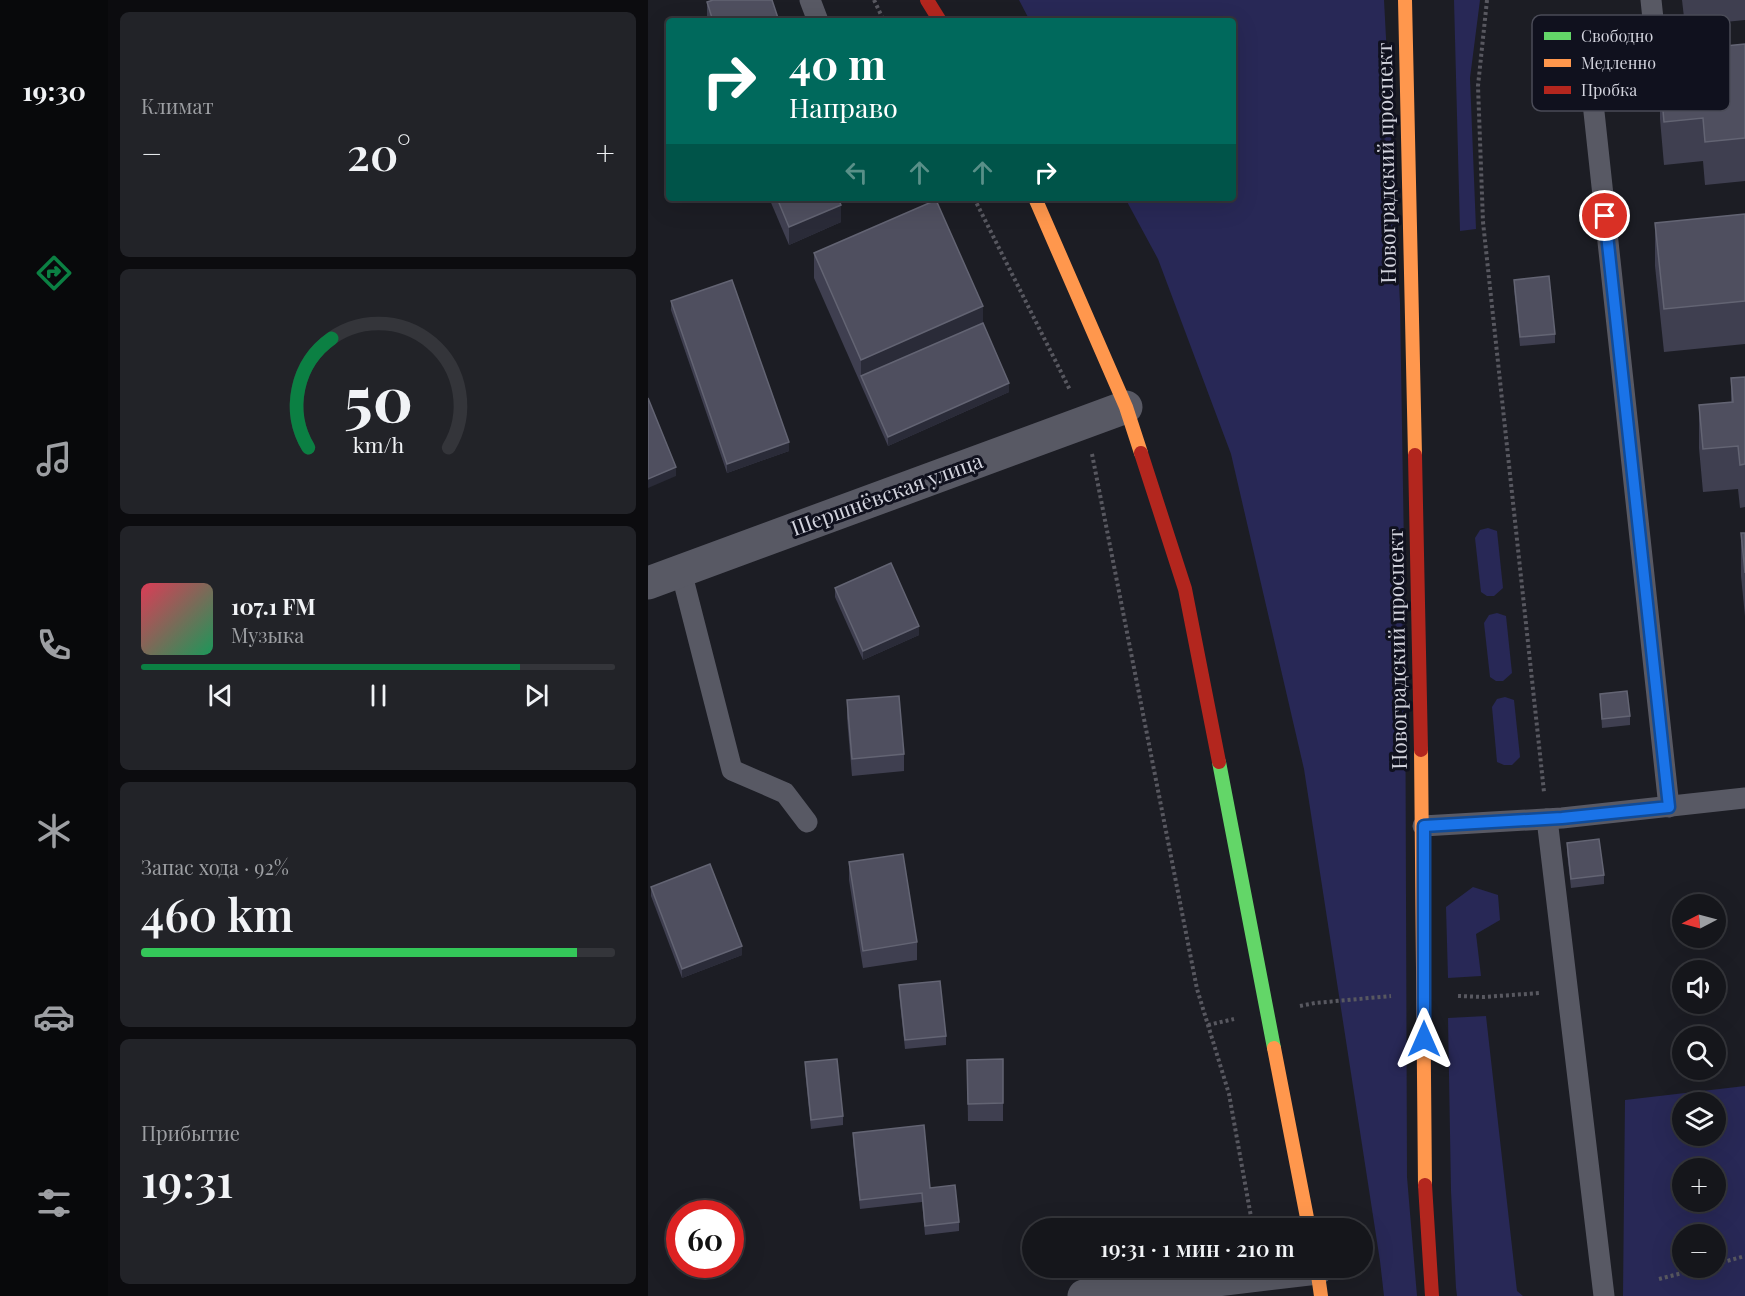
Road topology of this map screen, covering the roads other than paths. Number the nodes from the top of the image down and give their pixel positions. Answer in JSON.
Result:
{"nodes":[{"id":1,"x":810,"y":0,"type":"edge"},
{"id":2,"x":927,"y":0,"type":"edge"},
{"id":3,"x":1404,"y":0,"type":"edge"},
{"id":4,"x":1651,"y":0,"type":"edge"},
{"id":5,"x":1653,"y":15,"type":"edge"},
{"id":6,"x":817,"y":18,"type":"edge"},
{"id":7,"x":938,"y":18,"type":"edge"},
{"id":8,"x":1594,"y":111,"type":"edge"},
{"id":9,"x":1036,"y":201,"type":"edge"},
{"id":10,"x":1126,"y":407,"type":"junction"},
{"id":11,"x":681,"y":571,"type":"junction"},
{"id":12,"x":648,"y":583,"type":"edge"},
{"id":13,"x":1745,"y":798,"type":"edge"},
{"id":14,"x":1669,"y":807,"type":"junction"},
{"id":15,"x":1547,"y":819,"type":"junction"},
{"id":16,"x":807,"y":822,"type":"dead end"},
{"id":17,"x":1424,"y":826,"type":"junction"},
{"id":18,"x":1307,"y":1218,"type":"edge"},
{"id":19,"x":1234,"y":1278,"type":"edge"},
{"id":20,"x":1318,"y":1278,"type":"edge"},
{"id":21,"x":1084,"y":1296,"type":"edge"},
{"id":22,"x":1321,"y":1296,"type":"edge"},
{"id":23,"x":1432,"y":1296,"type":"edge"},
{"id":24,"x":1604,"y":1296,"type":"edge"}],
"edges":[{"from":1,"to":6,"type":"lane"},
{"from":2,"to":7,"type":"main road"},
{"from":3,"to":17,"type":"main road","name":"Новоградский проспект"},
{"from":4,"to":5,"type":"lane"},
{"from":8,"to":14,"type":"lane"},
{"from":9,"to":10,"type":"main road"},
{"from":10,"to":11,"type":"street","name":"Шершнёвская улица"},
{"from":10,"to":18,"type":"main road"},
{"from":11,"to":12,"type":"street","name":"Шершнёвская улица"},
{"from":11,"to":16,"type":"lane"},
{"from":13,"to":14,"type":"lane"},
{"from":14,"to":15,"type":"lane"},
{"from":15,"to":17,"type":"lane"},
{"from":15,"to":24,"type":"lane"},
{"from":17,"to":23,"type":"main road","name":"Новоградский проспект"},
{"from":19,"to":21,"type":"street"},
{"from":20,"to":22,"type":"main road"}]}
